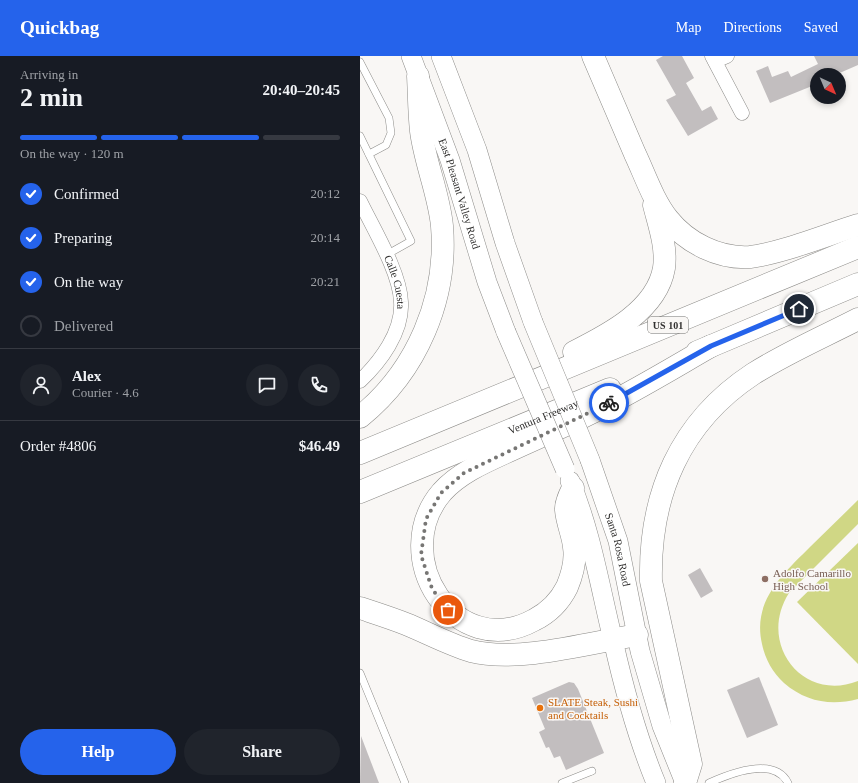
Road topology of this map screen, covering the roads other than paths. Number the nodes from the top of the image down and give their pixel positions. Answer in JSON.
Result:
{"nodes":[{"id":1,"x":411,"y":56,"type":"edge"},
{"id":2,"x":441,"y":56,"type":"edge"},
{"id":3,"x":593,"y":56,"type":"edge"},
{"id":4,"x":718,"y":58,"type":"edge"},
{"id":5,"x":360,"y":62,"type":"edge"},
{"id":6,"x":418,"y":76,"type":"junction"},
{"id":7,"x":742,"y":113,"type":"dead end"},
{"id":8,"x":360,"y":136,"type":"edge"},
{"id":9,"x":369,"y":154,"type":"junction"},
{"id":10,"x":651,"y":190,"type":"junction"},
{"id":11,"x":360,"y":201,"type":"edge"},
{"id":12,"x":858,"y":225,"type":"edge"},
{"id":13,"x":858,"y":247,"type":"edge"},
{"id":14,"x":386,"y":255,"type":"junction"},
{"id":15,"x":858,"y":284,"type":"edge"},
{"id":16,"x":858,"y":319,"type":"edge"},
{"id":17,"x":711,"y":346,"type":"junction"},
{"id":18,"x":360,"y":381,"type":"edge"},
{"id":19,"x":478,"y":403,"type":"junction"},
{"id":20,"x":360,"y":416,"type":"edge"},
{"id":21,"x":360,"y":453,"type":"edge"},
{"id":22,"x":569,"y":479,"type":"junction"},
{"id":23,"x":360,"y":492,"type":"edge"},
{"id":24,"x":360,"y":608,"type":"edge"},
{"id":25,"x":637,"y":635,"type":"junction"},
{"id":26,"x":612,"y":639,"type":"junction"},
{"id":27,"x":360,"y":673,"type":"edge"},
{"id":28,"x":592,"y":771,"type":"dead end"},
{"id":29,"x":405,"y":783,"type":"edge"},
{"id":30,"x":562,"y":783,"type":"edge"},
{"id":31,"x":656,"y":783,"type":"edge"},
{"id":32,"x":685,"y":783,"type":"edge"},
{"id":33,"x":709,"y":783,"type":"edge"},
{"id":34,"x":788,"y":783,"type":"edge"}],
"edges":[{"from":1,"to":6,"type":"main road","name":"East Pleasant Valley Road"},
{"from":2,"to":25,"type":"main road","name":"Santa Rosa Road","bridge":true},
{"from":3,"to":10,"type":"highway"},
{"from":4,"to":7,"type":"street"},
{"from":5,"to":9,"type":"lane"},
{"from":6,"to":20,"type":"highway"},
{"from":6,"to":22,"type":"main road","name":"East Pleasant Valley Road","bridge":true},
{"from":8,"to":9,"type":"lane"},
{"from":9,"to":14,"type":"lane"},
{"from":10,"to":12,"type":"highway"},
{"from":10,"to":19,"type":"highway"},
{"from":11,"to":14,"type":"street","name":"Calle Cuesta"},
{"from":13,"to":19,"type":"highway","number":"US 101"},
{"from":14,"to":18,"type":"street","name":"Calle Cuesta"},
{"from":15,"to":17,"type":"highway","name":"Ventura Freeway"},
{"from":16,"to":32,"type":"highway"},
{"from":17,"to":22,"type":"highway"},
{"from":17,"to":23,"type":"highway","name":"Ventura Freeway"},
{"from":19,"to":21,"type":"highway","number":"US 101"},
{"from":22,"to":26,"type":"main road"},
{"from":24,"to":26,"type":"highway"},
{"from":25,"to":26,"type":"highway"},
{"from":25,"to":32,"type":"main road","name":"Santa Rosa Road"},
{"from":26,"to":31,"type":"main road"},
{"from":27,"to":29,"type":"lane"},
{"from":28,"to":30,"type":"lane"},
{"from":33,"to":34,"type":"lane"}]}
